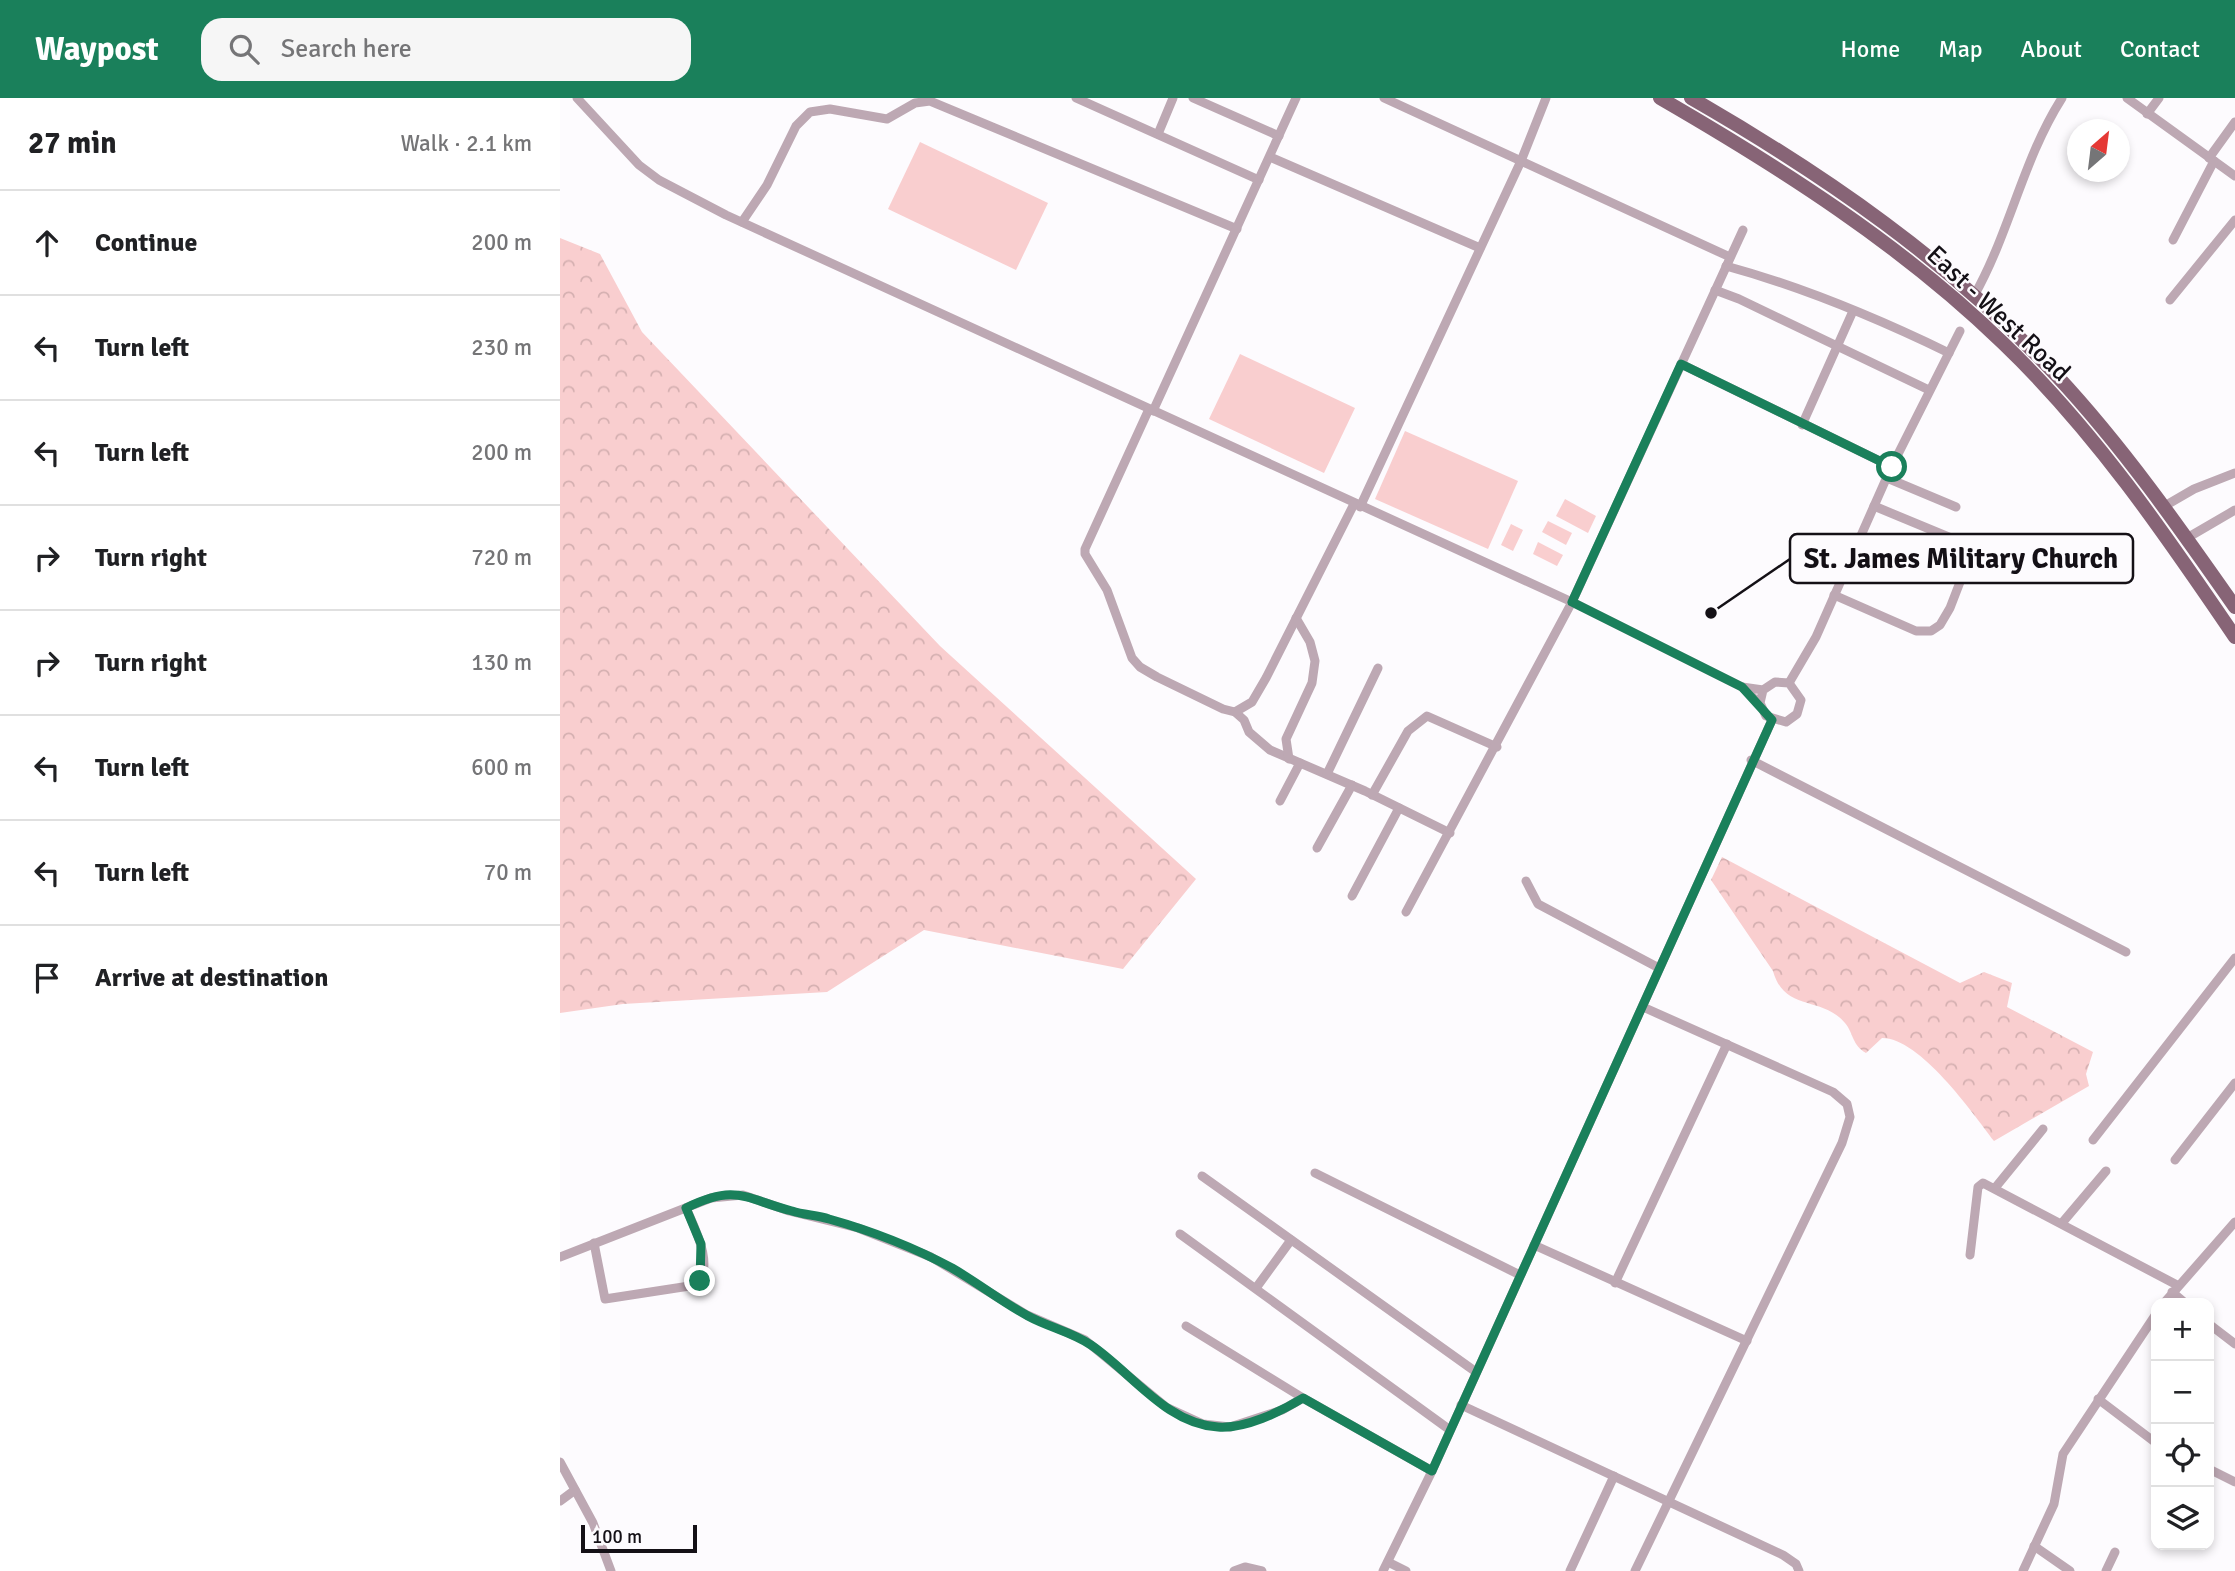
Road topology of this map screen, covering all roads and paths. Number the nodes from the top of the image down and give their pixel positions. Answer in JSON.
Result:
{"nodes":[{"id":1,"x":577,"y":98,"type":"edge"},
{"id":2,"x":1076,"y":98,"type":"edge"},
{"id":3,"x":1173,"y":98,"type":"edge"},
{"id":4,"x":1193,"y":98,"type":"edge"},
{"id":5,"x":1296,"y":98,"type":"edge"},
{"id":6,"x":1384,"y":98,"type":"edge"},
{"id":7,"x":1546,"y":98,"type":"edge"},
{"id":8,"x":1660,"y":98,"type":"edge"},
{"id":9,"x":1691,"y":98,"type":"edge"},
{"id":10,"x":2127,"y":98,"type":"edge"},
{"id":11,"x":2160,"y":98,"type":"edge"},
{"id":12,"x":2058,"y":100,"type":"edge"},
{"id":13,"x":2147,"y":114,"type":"junction"},
{"id":14,"x":1728,"y":119,"type":"junction"},
{"id":15,"x":2235,"y":122,"type":"edge"},
{"id":16,"x":1720,"y":133,"type":"junction"},
{"id":17,"x":1158,"y":134,"type":"junction"},
{"id":18,"x":1279,"y":136,"type":"junction"},
{"id":19,"x":1269,"y":157,"type":"junction"},
{"id":20,"x":1521,"y":160,"type":"junction"},
{"id":21,"x":2211,"y":160,"type":"junction"},
{"id":22,"x":2235,"y":176,"type":"edge"},
{"id":23,"x":1259,"y":180,"type":"junction"},
{"id":24,"x":2235,"y":220,"type":"edge"},
{"id":25,"x":742,"y":222,"type":"junction"},
{"id":26,"x":1237,"y":229,"type":"junction"},
{"id":27,"x":1743,"y":230,"type":"dead end"},
{"id":28,"x":2173,"y":240,"type":"dead end"},
{"id":29,"x":1480,"y":248,"type":"junction"},
{"id":30,"x":1728,"y":261,"type":"junction"},
{"id":31,"x":1715,"y":290,"type":"junction"},
{"id":32,"x":1974,"y":296,"type":"junction"},
{"id":33,"x":2170,"y":300,"type":"dead end"},
{"id":34,"x":1853,"y":311,"type":"junction"},
{"id":35,"x":1960,"y":331,"type":"dead end"},
{"id":36,"x":1838,"y":346,"type":"junction"},
{"id":37,"x":1948,"y":353,"type":"junction"},
{"id":38,"x":1681,"y":364,"type":"junction"},
{"id":39,"x":1929,"y":390,"type":"junction"},
{"id":40,"x":1151,"y":410,"type":"junction"},
{"id":41,"x":1802,"y":425,"type":"junction"},
{"id":42,"x":1892,"y":467,"type":"junction"},
{"id":43,"x":2235,"y":472,"type":"edge"},
{"id":44,"x":1887,"y":478,"type":"junction"},
{"id":45,"x":1357,"y":505,"type":"junction"},
{"id":46,"x":1874,"y":506,"type":"junction"},
{"id":47,"x":1956,"y":507,"type":"dead end"},
{"id":48,"x":2164,"y":507,"type":"junction"},
{"id":49,"x":2235,"y":510,"type":"edge"},
{"id":50,"x":2187,"y":538,"type":"junction"},
{"id":51,"x":1834,"y":595,"type":"junction"},
{"id":52,"x":1572,"y":602,"type":"junction"},
{"id":53,"x":2235,"y":607,"type":"edge"},
{"id":54,"x":1296,"y":618,"type":"junction"},
{"id":55,"x":2235,"y":637,"type":"edge"},
{"id":56,"x":1378,"y":668,"type":"dead end"},
{"id":57,"x":1789,"y":683,"type":"junction"},
{"id":58,"x":1742,"y":687,"type":"junction"},
{"id":59,"x":1763,"y":690,"type":"junction"},
{"id":60,"x":1760,"y":704,"type":"junction"},
{"id":61,"x":1235,"y":712,"type":"junction"},
{"id":62,"x":1772,"y":720,"type":"junction"},
{"id":63,"x":1497,"y":747,"type":"junction"},
{"id":64,"x":1289,"y":758,"type":"junction"},
{"id":65,"x":1751,"y":760,"type":"junction"},
{"id":66,"x":1300,"y":763,"type":"junction"},
{"id":67,"x":1326,"y":774,"type":"junction"},
{"id":68,"x":1352,"y":785,"type":"junction"},
{"id":69,"x":1372,"y":795,"type":"junction"},
{"id":70,"x":1280,"y":801,"type":"dead end"},
{"id":71,"x":1399,"y":808,"type":"junction"},
{"id":72,"x":1450,"y":833,"type":"junction"},
{"id":73,"x":1317,"y":848,"type":"dead end"},
{"id":74,"x":1526,"y":881,"type":"dead end"},
{"id":75,"x":1352,"y":896,"type":"dead end"},
{"id":76,"x":1406,"y":912,"type":"dead end"},
{"id":77,"x":2126,"y":952,"type":"dead end"},
{"id":78,"x":2235,"y":958,"type":"edge"},
{"id":79,"x":1659,"y":968,"type":"junction"},
{"id":80,"x":1643,"y":1007,"type":"junction"},
{"id":81,"x":1727,"y":1044,"type":"junction"},
{"id":82,"x":2235,"y":1083,"type":"edge"},
{"id":83,"x":2043,"y":1129,"type":"dead end"},
{"id":84,"x":2093,"y":1140,"type":"dead end"},
{"id":85,"x":2175,"y":1160,"type":"dead end"},
{"id":86,"x":2106,"y":1171,"type":"dead end"},
{"id":87,"x":1315,"y":1173,"type":"dead end"},
{"id":88,"x":1202,"y":1176,"type":"dead end"},
{"id":89,"x":1995,"y":1188,"type":"junction"},
{"id":90,"x":686,"y":1208,"type":"junction"},
{"id":91,"x":2235,"y":1222,"type":"edge"},
{"id":92,"x":2062,"y":1223,"type":"junction"},
{"id":93,"x":1180,"y":1234,"type":"dead end"},
{"id":94,"x":1292,"y":1240,"type":"junction"},
{"id":95,"x":594,"y":1243,"type":"junction"},
{"id":96,"x":1534,"y":1245,"type":"junction"},
{"id":97,"x":1969,"y":1255,"type":"dead end"},
{"id":98,"x":560,"y":1257,"type":"edge"},
{"id":99,"x":1520,"y":1275,"type":"junction"},
{"id":100,"x":1615,"y":1283,"type":"junction"},
{"id":101,"x":1256,"y":1289,"type":"junction"},
{"id":102,"x":2175,"y":1289,"type":"junction"},
{"id":103,"x":2168,"y":1298,"type":"edge"},
{"id":104,"x":2181,"y":1298,"type":"edge"},
{"id":105,"x":2151,"y":1321,"type":"edge"},
{"id":106,"x":1186,"y":1326,"type":"dead end"},
{"id":107,"x":2214,"y":1328,"type":"edge"},
{"id":108,"x":1747,"y":1341,"type":"junction"},
{"id":109,"x":2235,"y":1344,"type":"edge"},
{"id":110,"x":1476,"y":1372,"type":"junction"},
{"id":111,"x":1303,"y":1398,"type":"junction"},
{"id":112,"x":2098,"y":1399,"type":"junction"},
{"id":113,"x":1461,"y":1405,"type":"junction"},
{"id":114,"x":1450,"y":1430,"type":"junction"},
{"id":115,"x":2151,"y":1439,"type":"edge"},
{"id":116,"x":560,"y":1462,"type":"edge"},
{"id":117,"x":1432,"y":1471,"type":"junction"},
{"id":118,"x":2214,"y":1472,"type":"edge"},
{"id":119,"x":1614,"y":1476,"type":"junction"},
{"id":120,"x":2235,"y":1482,"type":"edge"},
{"id":121,"x":575,"y":1490,"type":"junction"},
{"id":122,"x":560,"y":1501,"type":"edge"},
{"id":123,"x":1670,"y":1501,"type":"junction"},
{"id":124,"x":2034,"y":1546,"type":"junction"},
{"id":125,"x":2115,"y":1552,"type":"dead end"},
{"id":126,"x":1386,"y":1566,"type":"edge"},
{"id":127,"x":611,"y":1571,"type":"edge"},
{"id":128,"x":1234,"y":1571,"type":"edge"},
{"id":129,"x":1262,"y":1571,"type":"edge"},
{"id":130,"x":1406,"y":1571,"type":"edge"},
{"id":131,"x":1570,"y":1571,"type":"edge"},
{"id":132,"x":1635,"y":1571,"type":"edge"},
{"id":133,"x":1799,"y":1571,"type":"edge"},
{"id":134,"x":2022,"y":1571,"type":"edge"},
{"id":135,"x":2070,"y":1571,"type":"edge"},
{"id":136,"x":2106,"y":1571,"type":"edge"}],
"edges":[{"from":1,"to":25,"type":"street"},
{"from":2,"to":17,"type":"street"},
{"from":3,"to":17,"type":"street"},
{"from":4,"to":18,"type":"street"},
{"from":5,"to":18,"type":"street"},
{"from":6,"to":20,"type":"street"},
{"from":7,"to":20,"type":"street"},
{"from":8,"to":16,"type":"main road","name":"East - West Road"},
{"from":9,"to":14,"type":"main road","name":"East - West Road"},
{"from":10,"to":13,"type":"street"},
{"from":11,"to":13,"type":"street"},
{"from":12,"to":32,"type":"street"},
{"from":13,"to":21,"type":"street"},
{"from":14,"to":16,"type":"main road"},
{"from":14,"to":32,"type":"main road","name":"East - West Road"},
{"from":15,"to":21,"type":"street"},
{"from":16,"to":55,"type":"main road","name":"East - West Road"},
{"from":17,"to":23,"type":"street"},
{"from":18,"to":19,"type":"street"},
{"from":19,"to":23,"type":"street"},
{"from":19,"to":29,"type":"street"},
{"from":20,"to":29,"type":"street"},
{"from":20,"to":30,"type":"street"},
{"from":21,"to":22,"type":"street"},
{"from":21,"to":28,"type":"street"},
{"from":23,"to":26,"type":"street"},
{"from":24,"to":33,"type":"street"},
{"from":25,"to":26,"type":"street"},
{"from":25,"to":40,"type":"street"},
{"from":26,"to":40,"type":"street"},
{"from":27,"to":30,"type":"street"},
{"from":29,"to":45,"type":"street"},
{"from":30,"to":31,"type":"street"},
{"from":30,"to":34,"type":"street"},
{"from":31,"to":36,"type":"street"},
{"from":31,"to":38,"type":"street"},
{"from":32,"to":48,"type":"main road","name":"East - West Road"},
{"from":34,"to":36,"type":"street"},
{"from":34,"to":37,"type":"street"},
{"from":35,"to":37,"type":"street"},
{"from":36,"to":39,"type":"street"},
{"from":36,"to":41,"type":"street"},
{"from":37,"to":39,"type":"street"},
{"from":38,"to":41,"type":"street"},
{"from":38,"to":52,"type":"street"},
{"from":39,"to":42,"type":"street"},
{"from":40,"to":45,"type":"street"},
{"from":40,"to":61,"type":"street"},
{"from":41,"to":42,"type":"street"},
{"from":42,"to":44,"type":"street"},
{"from":43,"to":48,"type":"street"},
{"from":44,"to":46,"type":"street"},
{"from":44,"to":47,"type":"street"},
{"from":45,"to":52,"type":"street"},
{"from":45,"to":54,"type":"street"},
{"from":46,"to":51,"type":"street"},
{"from":46,"to":51,"type":"street"},
{"from":48,"to":50,"type":"main road","name":"East - West Road"},
{"from":49,"to":50,"type":"street"},
{"from":50,"to":53,"type":"main road","name":"East - West Road"},
{"from":51,"to":57,"type":"street"},
{"from":52,"to":58,"type":"street"},
{"from":52,"to":63,"type":"street"},
{"from":54,"to":61,"type":"street"},
{"from":54,"to":64,"type":"street"},
{"from":56,"to":67,"type":"street"},
{"from":57,"to":59,"type":"street"},
{"from":57,"to":62,"type":"street"},
{"from":58,"to":59,"type":"street"},
{"from":58,"to":60,"type":"street"},
{"from":59,"to":60,"type":"street"},
{"from":60,"to":62,"type":"street"},
{"from":61,"to":64,"type":"street"},
{"from":62,"to":65,"type":"street"},
{"from":63,"to":69,"type":"street"},
{"from":63,"to":72,"type":"street"},
{"from":64,"to":66,"type":"street"},
{"from":65,"to":77,"type":"street"},
{"from":65,"to":79,"type":"street"},
{"from":66,"to":67,"type":"street"},
{"from":66,"to":70,"type":"street"},
{"from":67,"to":68,"type":"street"},
{"from":68,"to":69,"type":"street"},
{"from":68,"to":73,"type":"street"},
{"from":69,"to":71,"type":"street"},
{"from":71,"to":72,"type":"street"},
{"from":71,"to":75,"type":"street"},
{"from":72,"to":76,"type":"street"},
{"from":74,"to":79,"type":"street"},
{"from":78,"to":84,"type":"street"},
{"from":79,"to":80,"type":"street"},
{"from":80,"to":81,"type":"street"},
{"from":80,"to":96,"type":"street"},
{"from":81,"to":100,"type":"street"},
{"from":81,"to":108,"type":"street"},
{"from":82,"to":85,"type":"street"},
{"from":83,"to":89,"type":"street"},
{"from":86,"to":92,"type":"street"},
{"from":87,"to":99,"type":"street"},
{"from":88,"to":94,"type":"street"},
{"from":89,"to":92,"type":"street"},
{"from":89,"to":97,"type":"street"},
{"from":90,"to":95,"type":"street"},
{"from":90,"to":95,"type":"street"},
{"from":90,"to":111,"type":"street"},
{"from":91,"to":102,"type":"street"},
{"from":92,"to":102,"type":"street"},
{"from":93,"to":101,"type":"street"},
{"from":94,"to":101,"type":"street"},
{"from":94,"to":110,"type":"street"},
{"from":95,"to":98,"type":"street"},
{"from":96,"to":99,"type":"street"},
{"from":96,"to":100,"type":"street"},
{"from":99,"to":110,"type":"street"},
{"from":100,"to":108,"type":"street"},
{"from":101,"to":114,"type":"street"},
{"from":102,"to":103,"type":"street"},
{"from":102,"to":104,"type":"street"},
{"from":105,"to":112,"type":"street"},
{"from":106,"to":111,"type":"street"},
{"from":107,"to":109,"type":"street"},
{"from":108,"to":123,"type":"street"},
{"from":110,"to":113,"type":"street"},
{"from":111,"to":117,"type":"street"},
{"from":112,"to":115,"type":"street"},
{"from":112,"to":124,"type":"street"},
{"from":113,"to":114,"type":"street"},
{"from":113,"to":119,"type":"street"},
{"from":114,"to":117,"type":"street"},
{"from":116,"to":121,"type":"street"},
{"from":117,"to":126,"type":"street"},
{"from":118,"to":120,"type":"street"},
{"from":119,"to":123,"type":"street"},
{"from":119,"to":131,"type":"street"},
{"from":121,"to":122,"type":"street"},
{"from":121,"to":127,"type":"street"},
{"from":123,"to":132,"type":"street"},
{"from":123,"to":133,"type":"street"},
{"from":124,"to":134,"type":"street"},
{"from":124,"to":135,"type":"street"},
{"from":125,"to":136,"type":"street"},
{"from":126,"to":130,"type":"street"},
{"from":128,"to":129,"type":"street"}]}
